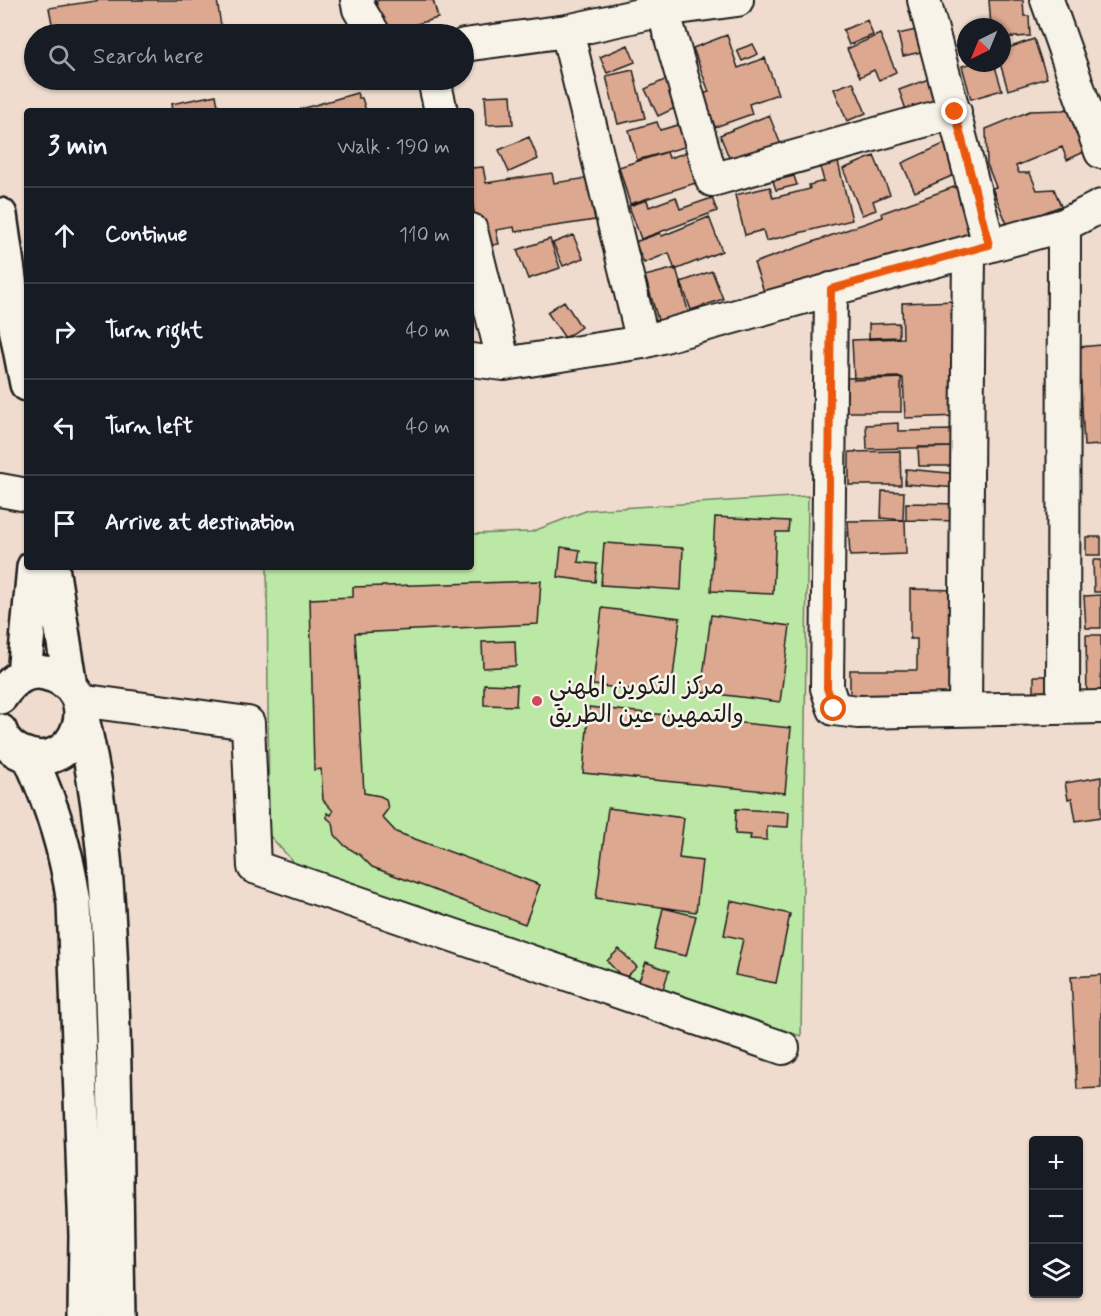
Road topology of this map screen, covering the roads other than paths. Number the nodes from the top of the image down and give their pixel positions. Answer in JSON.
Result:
{"nodes":[{"id":1,"x":357,"y":0,"type":"edge"},
{"id":2,"x":737,"y":0,"type":"edge"},
{"id":3,"x":924,"y":0,"type":"edge"},
{"id":4,"x":1047,"y":0,"type":"edge"},
{"id":5,"x":663,"y":10,"type":"junction"},
{"id":6,"x":368,"y":24,"type":"edge"},
{"id":7,"x":567,"y":31,"type":"junction"},
{"id":8,"x":474,"y":44,"type":"edge"},
{"id":9,"x":436,"y":90,"type":"edge"},
{"id":10,"x":440,"y":108,"type":"edge"},
{"id":11,"x":955,"y":112,"type":"junction"},
{"id":12,"x":1101,"y":152,"type":"edge"},
{"id":13,"x":1101,"y":206,"type":"edge"},
{"id":14,"x":0,"y":215,"type":"edge"},
{"id":15,"x":1064,"y":225,"type":"junction"},
{"id":16,"x":474,"y":242,"type":"edge"},
{"id":17,"x":979,"y":248,"type":"junction"},
{"id":18,"x":831,"y":289,"type":"junction"},
{"id":19,"x":22,"y":327,"type":"edge"},
{"id":20,"x":643,"y":342,"type":"junction"},
{"id":21,"x":24,"y":350,"type":"edge"},
{"id":22,"x":474,"y":360,"type":"edge"},
{"id":23,"x":504,"y":364,"type":"junction"},
{"id":24,"x":0,"y":490,"type":"edge"},
{"id":25,"x":24,"y":494,"type":"edge"},
{"id":26,"x":33,"y":570,"type":"edge"},
{"id":27,"x":53,"y":570,"type":"edge"},
{"id":28,"x":9,"y":684,"type":"edge"},
{"id":29,"x":78,"y":702,"type":"junction"},
{"id":30,"x":1101,"y":706,"type":"edge"},
{"id":31,"x":1063,"y":707,"type":"junction"},
{"id":32,"x":964,"y":710,"type":"junction"},
{"id":33,"x":0,"y":736,"type":"edge"},
{"id":34,"x":30,"y":758,"type":"junction"},
{"id":35,"x":783,"y":1048,"type":"dead end"},
{"id":36,"x":85,"y":1316,"type":"edge"},
{"id":37,"x":118,"y":1316,"type":"edge"}],
"edges":[{"from":1,"to":6,"type":"street"},
{"from":2,"to":5,"type":"street"},
{"from":3,"to":11,"type":"street"},
{"from":4,"to":12,"type":"street"},
{"from":5,"to":7,"type":"street"},
{"from":5,"to":11,"type":"street"},
{"from":7,"to":8,"type":"street"},
{"from":7,"to":20,"type":"street"},
{"from":9,"to":10,"type":"street"},
{"from":11,"to":17,"type":"street"},
{"from":13,"to":15,"type":"street"},
{"from":14,"to":19,"type":"main road"},
{"from":15,"to":17,"type":"street"},
{"from":15,"to":31,"type":"street"},
{"from":16,"to":23,"type":"street"},
{"from":17,"to":18,"type":"street"},
{"from":17,"to":32,"type":"street"},
{"from":18,"to":20,"type":"street"},
{"from":18,"to":32,"type":"street"},
{"from":19,"to":21,"type":"main road"},
{"from":20,"to":23,"type":"street"},
{"from":22,"to":23,"type":"street"},
{"from":24,"to":25,"type":"street"},
{"from":26,"to":28,"type":"main road"},
{"from":27,"to":29,"type":"main road"},
{"from":28,"to":29,"type":"main road"},
{"from":29,"to":34,"type":"main road"},
{"from":29,"to":35,"type":"street"},
{"from":29,"to":37,"type":"main road"},
{"from":30,"to":31,"type":"street"},
{"from":31,"to":32,"type":"street"},
{"from":33,"to":34,"type":"main road"},
{"from":34,"to":36,"type":"main road"}]}
